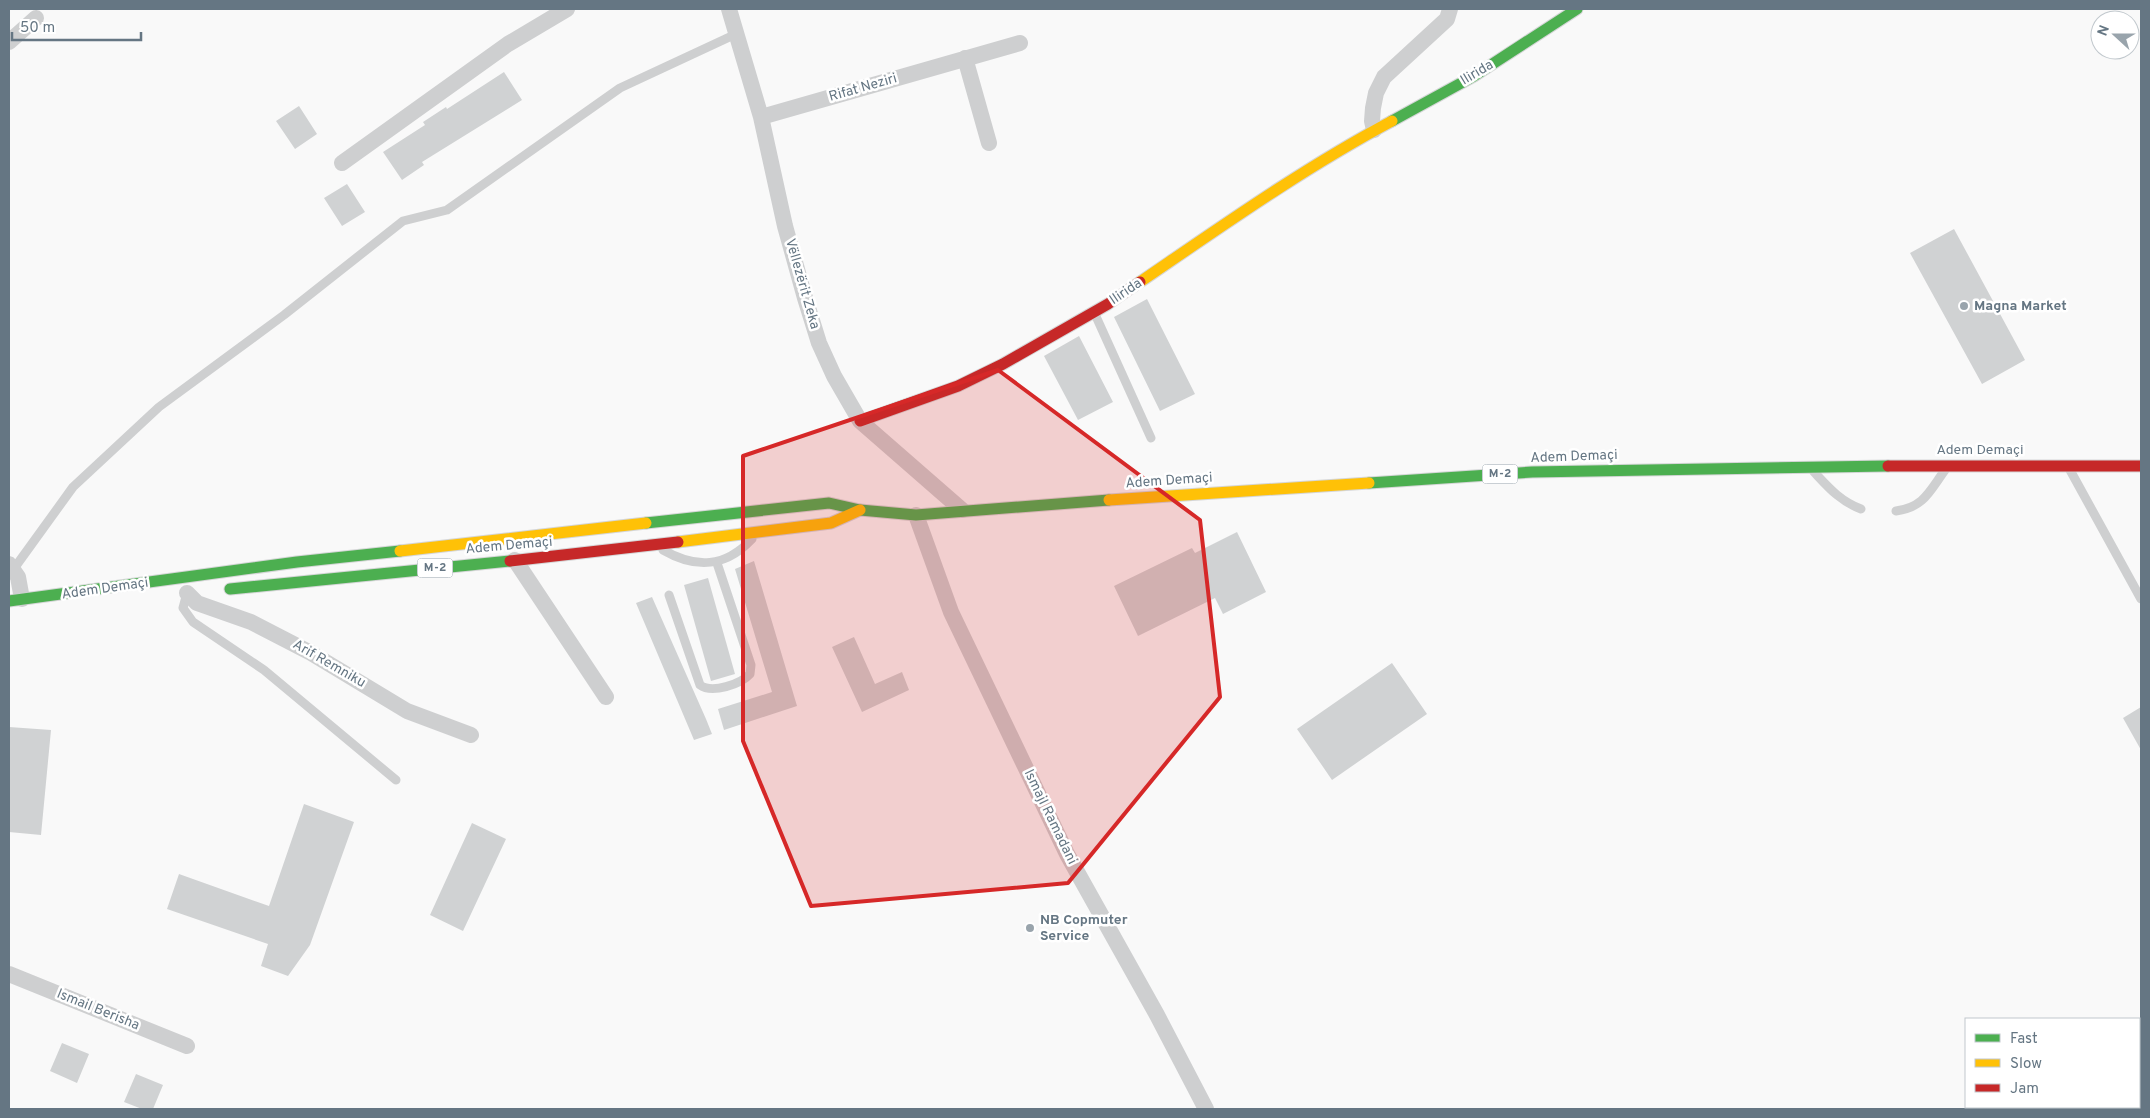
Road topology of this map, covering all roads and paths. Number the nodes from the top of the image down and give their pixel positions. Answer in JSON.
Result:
{"nodes":[{"id":1,"x":567,"y":9,"type":"edge"},
{"id":2,"x":729,"y":9,"type":"edge"},
{"id":3,"x":1450,"y":9,"type":"edge"},
{"id":4,"x":1577,"y":9,"type":"edge"},
{"id":5,"x":36,"y":18,"type":"dead end"},
{"id":6,"x":736,"y":34,"type":"junction"},
{"id":7,"x":9,"y":42,"type":"edge"},
{"id":8,"x":1020,"y":43,"type":"dead end"},
{"id":9,"x":964,"y":58,"type":"junction"},
{"id":10,"x":760,"y":117,"type":"junction"},
{"id":11,"x":1374,"y":130,"type":"junction"},
{"id":12,"x":988,"y":143,"type":"dead end"},
{"id":13,"x":342,"y":163,"type":"dead end"},
{"id":14,"x":1094,"y":312,"type":"junction"},
{"id":15,"x":860,"y":421,"type":"junction"},
{"id":16,"x":1151,"y":438,"type":"dead end"},
{"id":17,"x":1948,"y":465,"type":"junction"},
{"id":18,"x":2068,"y":465,"type":"junction"},
{"id":19,"x":1808,"y":466,"type":"junction"},
{"id":20,"x":2141,"y":466,"type":"edge"},
{"id":21,"x":1861,"y":508,"type":"dead end"},
{"id":22,"x":860,"y":510,"type":"junction"},
{"id":23,"x":962,"y":510,"type":"junction"},
{"id":24,"x":1896,"y":511,"type":"dead end"},
{"id":25,"x":916,"y":515,"type":"junction"},
{"id":26,"x":759,"y":531,"type":"junction"},
{"id":27,"x":652,"y":544,"type":"junction"},
{"id":28,"x":515,"y":560,"type":"junction"},
{"id":29,"x":717,"y":563,"type":"junction"},
{"id":30,"x":11,"y":567,"type":"edge"},
{"id":31,"x":183,"y":593,"type":"junction"},
{"id":32,"x":669,"y":595,"type":"dead end"},
{"id":33,"x":2141,"y":599,"type":"edge"},
{"id":34,"x":15,"y":600,"type":"edge"},
{"id":35,"x":606,"y":696,"type":"dead end"},
{"id":36,"x":471,"y":735,"type":"dead end"},
{"id":37,"x":396,"y":780,"type":"dead end"},
{"id":38,"x":9,"y":974,"type":"edge"},
{"id":39,"x":187,"y":1046,"type":"dead end"},
{"id":40,"x":1206,"y":1109,"type":"edge"}],
"edges":[{"from":1,"to":13,"type":"street"},
{"from":2,"to":6,"type":"street","name":"Vëllezërit Zeka"},
{"from":3,"to":11,"type":"street"},
{"from":4,"to":11,"type":"main road","name":"Ilirida"},
{"from":5,"to":7,"type":"street"},
{"from":6,"to":10,"type":"street","name":"Vëllezërit Zeka"},
{"from":6,"to":30,"type":"lane"},
{"from":8,"to":9,"type":"street","name":"Rifat Neziri"},
{"from":9,"to":10,"type":"street","name":"Rifat Neziri"},
{"from":9,"to":12,"type":"street"},
{"from":10,"to":15,"type":"street","name":"Vëllezërit Zeka"},
{"from":11,"to":14,"type":"main road","name":"Ilirida"},
{"from":14,"to":15,"type":"main road","name":"Ilirida"},
{"from":14,"to":16,"type":"lane"},
{"from":15,"to":23,"type":"street","name":"Vëllezërit Zeka"},
{"from":17,"to":18,"type":"main road","name":"Adem Demaçi","number":"M-2"},
{"from":17,"to":19,"type":"main road","name":"Adem Demaçi","number":"M-2"},
{"from":17,"to":24,"type":"lane"},
{"from":18,"to":20,"type":"main road","name":"Adem Demaçi","number":"M-2"},
{"from":18,"to":33,"type":"lane"},
{"from":19,"to":21,"type":"lane"},
{"from":19,"to":23,"type":"main road","name":"Adem Demaçi","number":"M-2"},
{"from":22,"to":25,"type":"main road","name":"Adem Demaçi","number":"M-2"},
{"from":22,"to":26,"type":"main road","name":"Adem Demaçi","number":"M-2"},
{"from":22,"to":34,"type":"main road","name":"Adem Demaçi","number":"M-2"},
{"from":23,"to":25,"type":"main road","name":"Adem Demaçi","number":"M-2"},
{"from":25,"to":40,"type":"street","name":"Ismajl Ramadani"},
{"from":26,"to":27,"type":"main road","name":"Adem Demaçi","number":"M-2"},
{"from":26,"to":29,"type":"lane"},
{"from":27,"to":28,"type":"main road","name":"Adem Demaçi","number":"M-2"},
{"from":27,"to":29,"type":"lane"},
{"from":28,"to":31,"type":"main road","name":"Adem Demaçi","number":"M-2"},
{"from":28,"to":35,"type":"street"},
{"from":29,"to":32,"type":"lane"},
{"from":30,"to":34,"type":"street"},
{"from":31,"to":36,"type":"street","name":"Arif Remniku"},
{"from":31,"to":37,"type":"lane"},
{"from":38,"to":39,"type":"street","name":"Ismail Berisha"}]}
